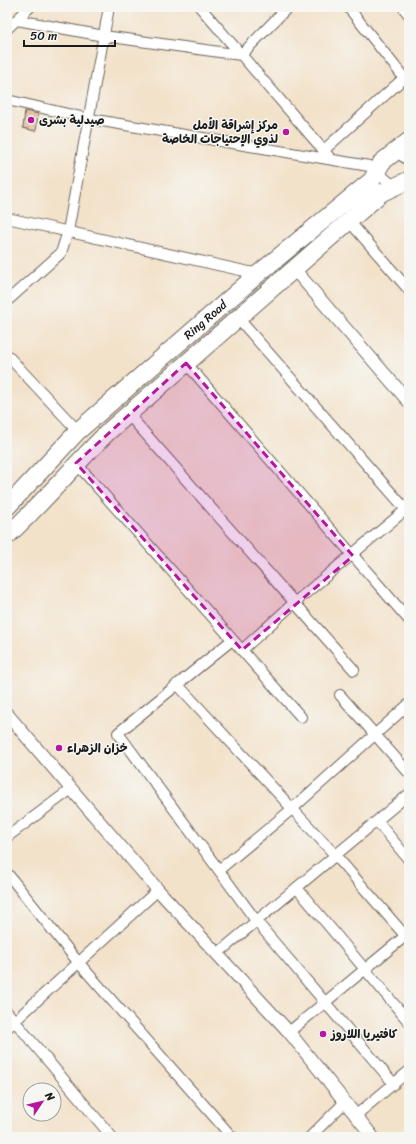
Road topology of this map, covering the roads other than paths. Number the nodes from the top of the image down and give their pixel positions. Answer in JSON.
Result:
{"nodes":[{"id":1,"x":30,"y":7,"type":"edge"},
{"id":2,"x":109,"y":7,"type":"edge"},
{"id":3,"x":200,"y":7,"type":"edge"},
{"id":4,"x":288,"y":7,"type":"edge"},
{"id":5,"x":348,"y":7,"type":"edge"},
{"id":6,"x":403,"y":7,"type":"edge"},
{"id":7,"x":409,"y":15,"type":"edge"},
{"id":8,"x":17,"y":20,"type":"junction"},
{"id":9,"x":7,"y":29,"type":"edge"},
{"id":10,"x":104,"y":36,"type":"junction"},
{"id":11,"x":241,"y":55,"type":"junction"},
{"id":12,"x":407,"y":81,"type":"edge"},
{"id":13,"x":7,"y":100,"type":"edge"},
{"id":14,"x":90,"y":119,"type":"junction"},
{"id":15,"x":324,"y":150,"type":"junction"},
{"id":16,"x":405,"y":150,"type":"edge"},
{"id":17,"x":331,"y":159,"type":"junction"},
{"id":18,"x":376,"y":172,"type":"junction"},
{"id":19,"x":405,"y":182,"type":"edge"},
{"id":20,"x":7,"y":218,"type":"edge"},
{"id":21,"x":349,"y":221,"type":"junction"},
{"id":22,"x":68,"y":231,"type":"junction"},
{"id":23,"x":294,"y":269,"type":"junction"},
{"id":24,"x":258,"y":274,"type":"junction"},
{"id":25,"x":409,"y":290,"type":"edge"},
{"id":26,"x":7,"y":301,"type":"edge"},
{"id":27,"x":238,"y":318,"type":"junction"},
{"id":28,"x":7,"y":355,"type":"edge"},
{"id":29,"x":186,"y":363,"type":"junction"},
{"id":30,"x":409,"y":402,"type":"edge"},
{"id":31,"x":128,"y":414,"type":"junction"},
{"id":32,"x":78,"y":432,"type":"junction"},
{"id":33,"x":76,"y":463,"type":"junction"},
{"id":34,"x":7,"y":507,"type":"edge"},
{"id":35,"x":408,"y":510,"type":"edge"},
{"id":36,"x":7,"y":536,"type":"edge"},
{"id":37,"x":353,"y":556,"type":"junction"},
{"id":38,"x":294,"y":603,"type":"junction"},
{"id":39,"x":409,"y":620,"type":"edge"},
{"id":40,"x":232,"y":640,"type":"junction"},
{"id":41,"x":242,"y":650,"type":"junction"},
{"id":42,"x":354,"y":670,"type":"dead end"},
{"id":43,"x":178,"y":684,"type":"junction"},
{"id":44,"x":340,"y":696,"type":"dead end"},
{"id":45,"x":409,"y":704,"type":"edge"},
{"id":46,"x":7,"y":714,"type":"edge"},
{"id":47,"x":301,"y":717,"type":"dead end"},
{"id":48,"x":376,"y":735,"type":"junction"},
{"id":49,"x":409,"y":773,"type":"edge"},
{"id":50,"x":70,"y":790,"type":"junction"},
{"id":51,"x":409,"y":794,"type":"edge"},
{"id":52,"x":292,"y":810,"type":"junction"},
{"id":53,"x":377,"y":821,"type":"junction"},
{"id":54,"x":7,"y":837,"type":"edge"},
{"id":55,"x":336,"y":856,"type":"junction"},
{"id":56,"x":409,"y":860,"type":"edge"},
{"id":57,"x":220,"y":869,"type":"junction"},
{"id":58,"x":7,"y":873,"type":"edge"},
{"id":59,"x":297,"y":888,"type":"junction"},
{"id":60,"x":158,"y":890,"type":"junction"},
{"id":61,"x":257,"y":922,"type":"junction"},
{"id":62,"x":408,"y":936,"type":"edge"},
{"id":63,"x":217,"y":954,"type":"junction"},
{"id":64,"x":78,"y":962,"type":"junction"},
{"id":65,"x":364,"y":970,"type":"junction"},
{"id":66,"x":324,"y":1002,"type":"junction"},
{"id":67,"x":7,"y":1012,"type":"edge"},
{"id":68,"x":409,"y":1022,"type":"edge"},
{"id":69,"x":11,"y":1025,"type":"edge"},
{"id":70,"x":290,"y":1032,"type":"junction"},
{"id":71,"x":409,"y":1071,"type":"edge"},
{"id":72,"x":394,"y":1084,"type":"junction"},
{"id":73,"x":344,"y":1103,"type":"junction"},
{"id":74,"x":354,"y":1116,"type":"junction"},
{"id":75,"x":112,"y":1137,"type":"edge"},
{"id":76,"x":232,"y":1137,"type":"edge"},
{"id":77,"x":310,"y":1137,"type":"edge"},
{"id":78,"x":373,"y":1137,"type":"edge"}],
"edges":[{"from":1,"to":8,"type":"street"},
{"from":2,"to":10,"type":"street"},
{"from":3,"to":11,"type":"street"},
{"from":4,"to":11,"type":"street"},
{"from":5,"to":12,"type":"street"},
{"from":6,"to":7,"type":"street"},
{"from":8,"to":9,"type":"street"},
{"from":8,"to":10,"type":"street"},
{"from":10,"to":11,"type":"street"},
{"from":10,"to":14,"type":"street"},
{"from":11,"to":15,"type":"street"},
{"from":12,"to":15,"type":"street"},
{"from":13,"to":14,"type":"street"},
{"from":14,"to":17,"type":"street"},
{"from":14,"to":22,"type":"street"},
{"from":15,"to":17,"type":"street"},
{"from":16,"to":18,"type":"highway","name":"Ring Road"},
{"from":17,"to":18,"type":"street"},
{"from":18,"to":19,"type":"street"},
{"from":18,"to":24,"type":"highway","name":"Ring Road"},
{"from":19,"to":21,"type":"highway","name":"Ring Road"},
{"from":20,"to":22,"type":"street"},
{"from":21,"to":23,"type":"highway","name":"Ring Road"},
{"from":21,"to":25,"type":"street"},
{"from":22,"to":24,"type":"street"},
{"from":22,"to":26,"type":"street"},
{"from":23,"to":27,"type":"highway","name":"Ring Road"},
{"from":23,"to":30,"type":"street"},
{"from":24,"to":32,"type":"highway","name":"Ring Road"},
{"from":27,"to":29,"type":"highway","name":"Ring Road"},
{"from":27,"to":35,"type":"street"},
{"from":28,"to":32,"type":"street"},
{"from":29,"to":31,"type":"highway","name":"Ring Road"},
{"from":29,"to":37,"type":"street"},
{"from":31,"to":33,"type":"highway","name":"Ring Road"},
{"from":31,"to":38,"type":"street"},
{"from":32,"to":34,"type":"highway","name":"Ring Road"},
{"from":33,"to":36,"type":"highway","name":"Ring Road"},
{"from":33,"to":40,"type":"street"},
{"from":35,"to":37,"type":"street"},
{"from":37,"to":38,"type":"street"},
{"from":37,"to":39,"type":"street"},
{"from":38,"to":41,"type":"street"},
{"from":38,"to":42,"type":"street"},
{"from":40,"to":41,"type":"street"},
{"from":40,"to":43,"type":"street"},
{"from":41,"to":47,"type":"street"},
{"from":43,"to":52,"type":"street"},
{"from":43,"to":57,"type":"street"},
{"from":44,"to":48,"type":"street"},
{"from":45,"to":48,"type":"street"},
{"from":46,"to":50,"type":"street"},
{"from":48,"to":49,"type":"street"},
{"from":48,"to":52,"type":"street"},
{"from":50,"to":54,"type":"street"},
{"from":50,"to":60,"type":"street"},
{"from":51,"to":53,"type":"street"},
{"from":52,"to":55,"type":"street"},
{"from":52,"to":57,"type":"street"},
{"from":53,"to":55,"type":"street"},
{"from":53,"to":56,"type":"street"},
{"from":55,"to":59,"type":"street"},
{"from":55,"to":62,"type":"street"},
{"from":57,"to":61,"type":"street"},
{"from":58,"to":64,"type":"street"},
{"from":59,"to":61,"type":"street"},
{"from":59,"to":65,"type":"street"},
{"from":60,"to":63,"type":"street"},
{"from":60,"to":64,"type":"street"},
{"from":61,"to":63,"type":"street"},
{"from":61,"to":66,"type":"street"},
{"from":62,"to":65,"type":"street"},
{"from":63,"to":70,"type":"street"},
{"from":64,"to":69,"type":"street"},
{"from":64,"to":76,"type":"street"},
{"from":65,"to":66,"type":"street"},
{"from":65,"to":68,"type":"street"},
{"from":66,"to":70,"type":"street"},
{"from":66,"to":72,"type":"street"},
{"from":67,"to":69,"type":"street"},
{"from":69,"to":75,"type":"street"},
{"from":70,"to":73,"type":"street"},
{"from":71,"to":72,"type":"street"},
{"from":72,"to":74,"type":"street"},
{"from":73,"to":74,"type":"street"},
{"from":73,"to":77,"type":"street"},
{"from":74,"to":78,"type":"street"}]}
